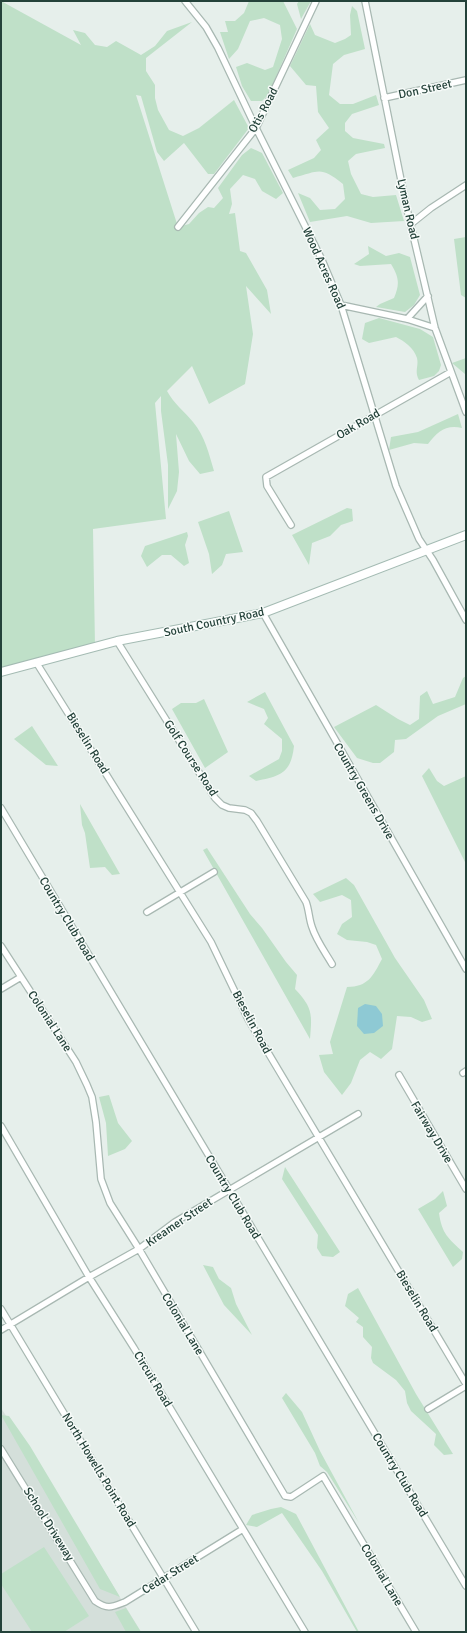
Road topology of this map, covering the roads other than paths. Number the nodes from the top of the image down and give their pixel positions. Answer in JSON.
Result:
{"nodes":[{"id":1,"x":185,"y":1,"type":"edge"},
{"id":2,"x":316,"y":1,"type":"edge"},
{"id":3,"x":365,"y":1,"type":"edge"},
{"id":4,"x":466,"y":80,"type":"edge"},
{"id":5,"x":384,"y":98,"type":"junction"},
{"id":6,"x":256,"y":128,"type":"junction"},
{"id":7,"x":466,"y":185,"type":"edge"},
{"id":8,"x":411,"y":224,"type":"junction"},
{"id":9,"x":178,"y":227,"type":"dead end"},
{"id":10,"x":428,"y":296,"type":"junction"},
{"id":11,"x":341,"y":305,"type":"junction"},
{"id":12,"x":407,"y":319,"type":"junction"},
{"id":13,"x":435,"y":328,"type":"junction"},
{"id":14,"x":451,"y":372,"type":"junction"},
{"id":15,"x":466,"y":412,"type":"edge"},
{"id":16,"x":375,"y":415,"type":"junction"},
{"id":17,"x":291,"y":525,"type":"dead end"},
{"id":18,"x":466,"y":535,"type":"edge"},
{"id":19,"x":426,"y":551,"type":"junction"},
{"id":20,"x":263,"y":613,"type":"junction"},
{"id":21,"x":466,"y":620,"type":"edge"},
{"id":22,"x":116,"y":641,"type":"junction"},
{"id":23,"x":36,"y":662,"type":"junction"},
{"id":24,"x":1,"y":672,"type":"edge"},
{"id":25,"x":1,"y":808,"type":"edge"},
{"id":26,"x":214,"y":872,"type":"dead end"},
{"id":27,"x":181,"y":892,"type":"junction"},
{"id":28,"x":147,"y":912,"type":"dead end"},
{"id":29,"x":1,"y":946,"type":"edge"},
{"id":30,"x":332,"y":964,"type":"dead end"},
{"id":31,"x":466,"y":968,"type":"edge"},
{"id":32,"x":21,"y":977,"type":"junction"},
{"id":33,"x":1,"y":989,"type":"edge"},
{"id":34,"x":399,"y":1075,"type":"dead end"},
{"id":35,"x":358,"y":1114,"type":"dead end"},
{"id":36,"x":1,"y":1126,"type":"edge"},
{"id":37,"x":318,"y":1137,"type":"junction"},
{"id":38,"x":466,"y":1188,"type":"edge"},
{"id":39,"x":229,"y":1190,"type":"junction"},
{"id":40,"x":139,"y":1249,"type":"junction"},
{"id":41,"x":89,"y":1277,"type":"junction"},
{"id":42,"x":1,"y":1308,"type":"edge"},
{"id":43,"x":10,"y":1325,"type":"junction"},
{"id":44,"x":1,"y":1330,"type":"edge"},
{"id":45,"x":466,"y":1385,"type":"edge"},
{"id":46,"x":428,"y":1409,"type":"dead end"},
{"id":47,"x":1,"y":1449,"type":"edge"},
{"id":48,"x":243,"y":1529,"type":"junction"},
{"id":49,"x":163,"y":1577,"type":"junction"},
{"id":50,"x":466,"y":1586,"type":"edge"},
{"id":51,"x":95,"y":1601,"type":"joint"},
{"id":52,"x":196,"y":1632,"type":"edge"},
{"id":53,"x":305,"y":1632,"type":"edge"},
{"id":54,"x":416,"y":1632,"type":"edge"}],
"edges":[{"from":1,"to":6,"type":"street","name":"Wood Acres Road"},
{"from":2,"to":6,"type":"street","name":"Otis Road"},
{"from":3,"to":5,"type":"street","name":"Lyman Road"},
{"from":4,"to":5,"type":"street","name":"Don Street"},
{"from":5,"to":8,"type":"street","name":"Lyman Road"},
{"from":6,"to":9,"type":"street","name":"Otis Road"},
{"from":6,"to":11,"type":"street","name":"Wood Acres Road"},
{"from":7,"to":8,"type":"street"},
{"from":8,"to":10,"type":"street","name":"Lyman Road"},
{"from":10,"to":12,"type":"street"},
{"from":10,"to":13,"type":"street","name":"Lyman Road"},
{"from":11,"to":12,"type":"street"},
{"from":11,"to":16,"type":"street","name":"Wood Acres Road"},
{"from":12,"to":13,"type":"street"},
{"from":13,"to":14,"type":"street","name":"Lyman Road"},
{"from":14,"to":15,"type":"street","name":"Lyman Road"},
{"from":14,"to":16,"type":"street","name":"Oak Road"},
{"from":16,"to":17,"type":"street","name":"Oak Road"},
{"from":16,"to":19,"type":"street","name":"Wood Acres Road"},
{"from":18,"to":19,"type":"main road","name":"South Country Road"},
{"from":19,"to":20,"type":"main road","name":"South Country Road"},
{"from":19,"to":21,"type":"street","name":"Wood Acres Road"},
{"from":20,"to":22,"type":"main road","name":"South Country Road"},
{"from":20,"to":31,"type":"street","name":"Country Greens Drive"},
{"from":22,"to":23,"type":"main road","name":"South Country Road"},
{"from":22,"to":30,"type":"street","name":"Golf Course Road"},
{"from":23,"to":24,"type":"main road","name":"South Country Road"},
{"from":23,"to":27,"type":"street","name":"Bieselin Road"},
{"from":25,"to":39,"type":"street","name":"Country Club Road"},
{"from":26,"to":27,"type":"street"},
{"from":27,"to":28,"type":"street"},
{"from":27,"to":37,"type":"street","name":"Bieselin Road"},
{"from":29,"to":32,"type":"street","name":"Colonial Lane"},
{"from":32,"to":33,"type":"street"},
{"from":32,"to":40,"type":"street","name":"Colonial Lane"},
{"from":34,"to":38,"type":"street","name":"Fairway Drive"},
{"from":35,"to":37,"type":"street","name":"Kreamer Street"},
{"from":36,"to":41,"type":"street","name":"Circuit Road"},
{"from":37,"to":39,"type":"street","name":"Kreamer Street"},
{"from":37,"to":45,"type":"street","name":"Bieselin Road"},
{"from":39,"to":40,"type":"street","name":"Kreamer Street"},
{"from":39,"to":50,"type":"street","name":"Country Club Road"},
{"from":40,"to":41,"type":"street","name":"Kreamer Street"},
{"from":40,"to":54,"type":"street","name":"Colonial Lane"},
{"from":41,"to":43,"type":"street","name":"Kreamer Street"},
{"from":41,"to":48,"type":"street","name":"Circuit Road"},
{"from":42,"to":43,"type":"street","name":"North Howells Point Road"},
{"from":43,"to":44,"type":"street","name":"Kreamer Street"},
{"from":43,"to":49,"type":"street","name":"North Howells Point Road"},
{"from":45,"to":46,"type":"street"},
{"from":47,"to":51,"type":"street","name":"School Driveway"},
{"from":48,"to":49,"type":"street","name":"Cedar Street"},
{"from":48,"to":53,"type":"street","name":"Circuit Road"},
{"from":49,"to":51,"type":"street","name":"Cedar Street"},
{"from":49,"to":52,"type":"street","name":"North Howells Point Road"}]}
